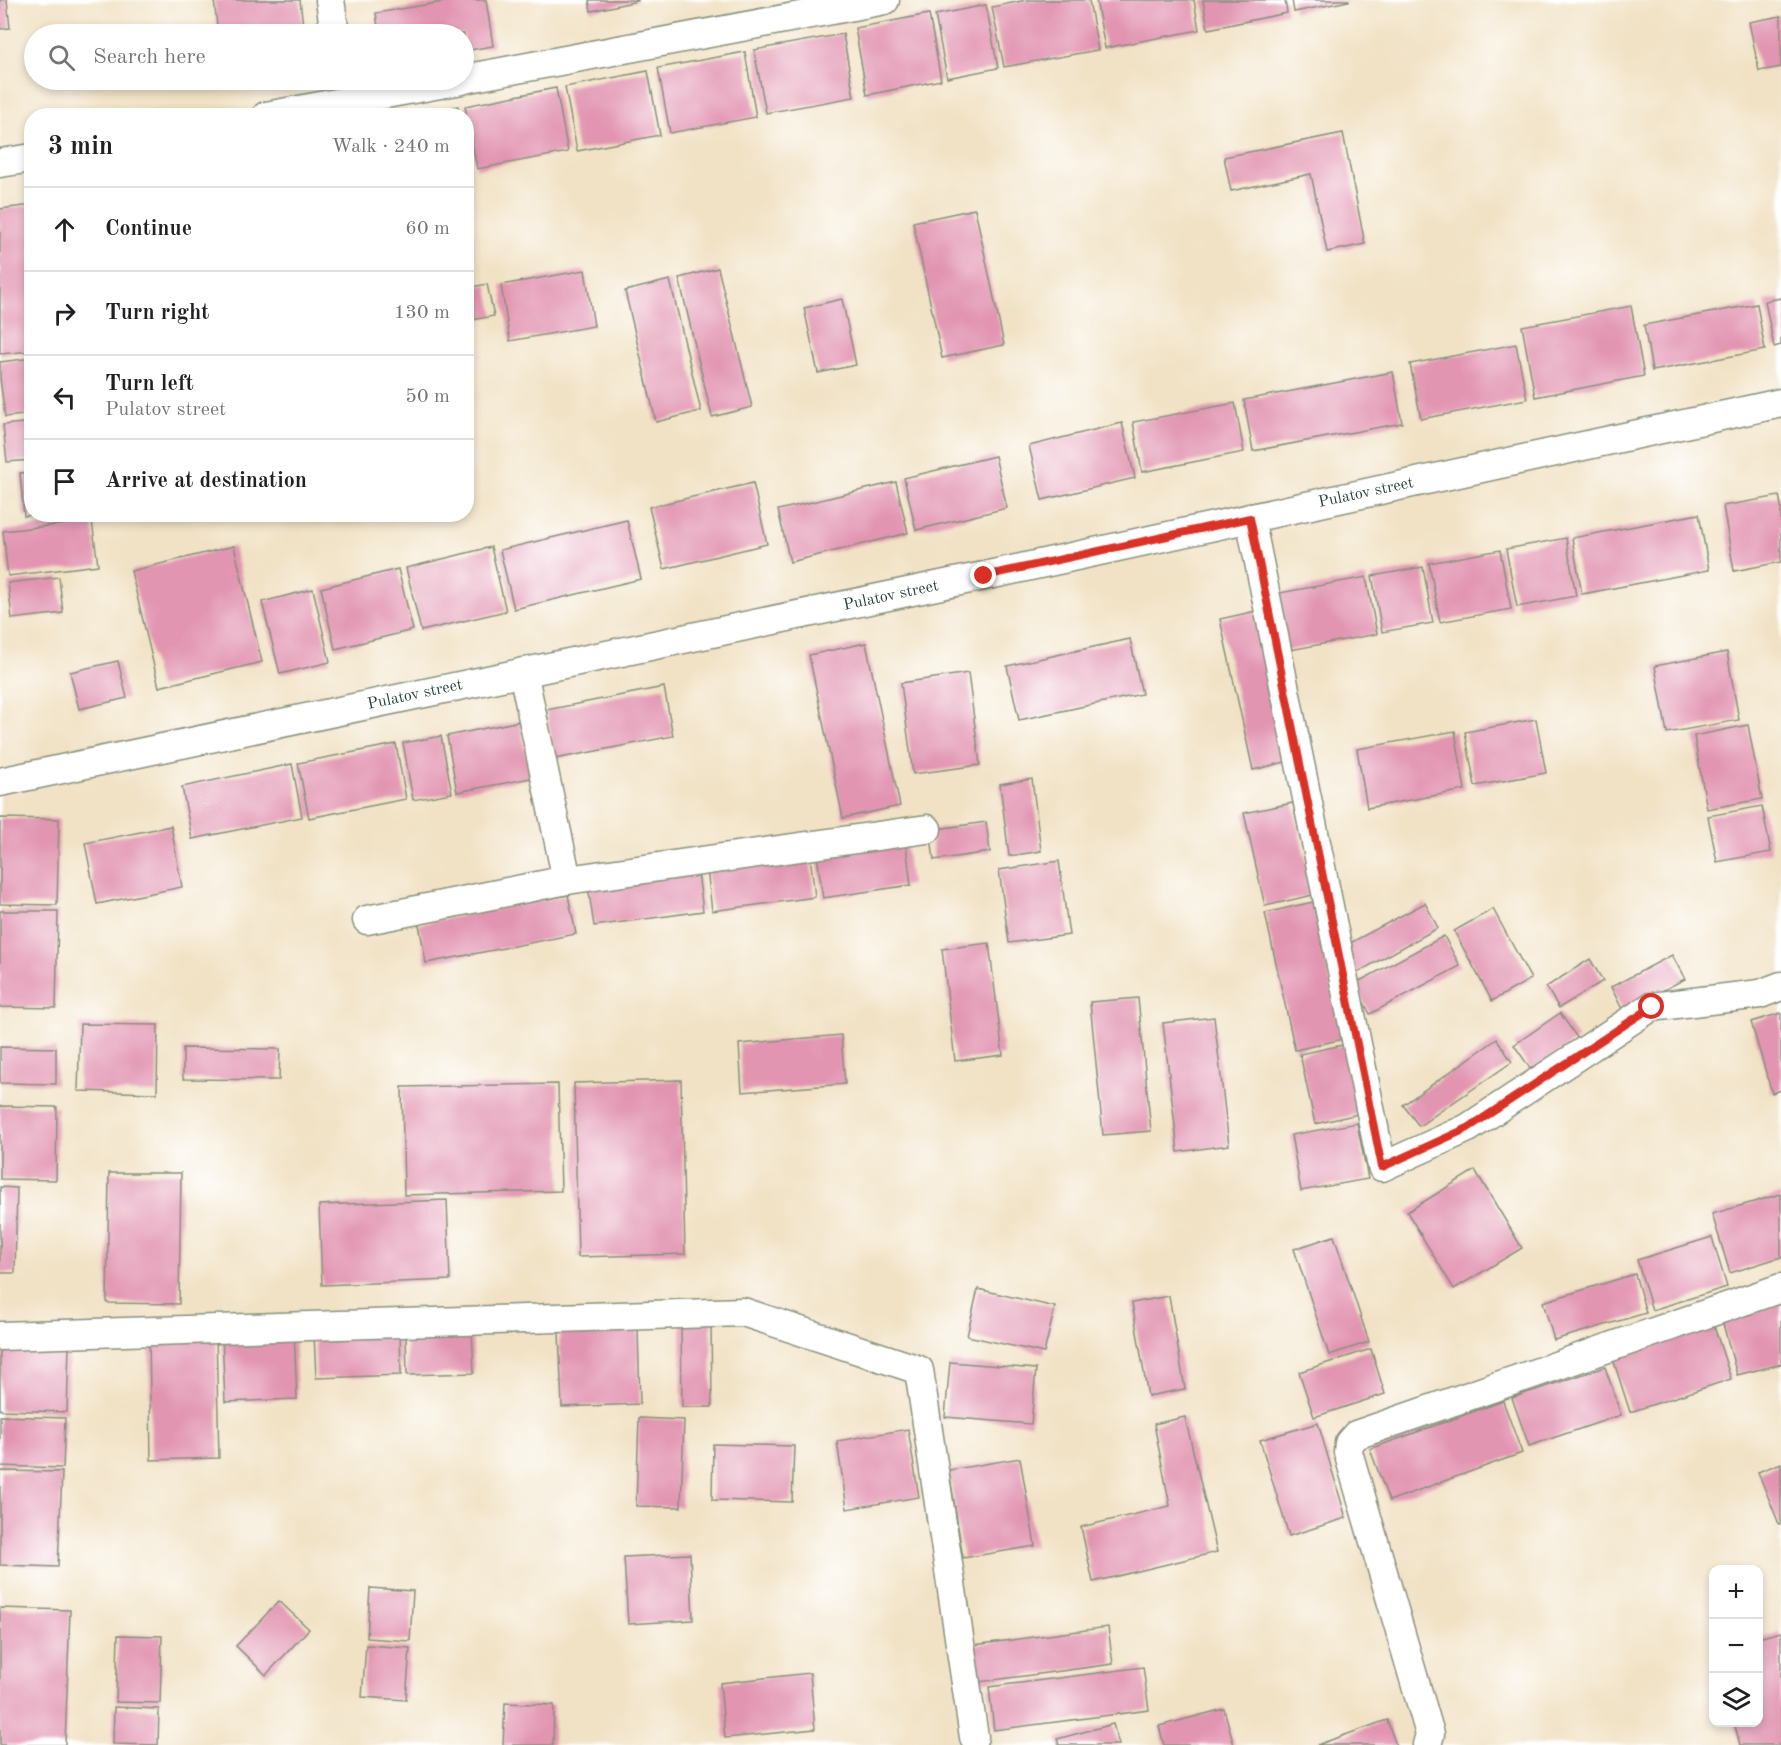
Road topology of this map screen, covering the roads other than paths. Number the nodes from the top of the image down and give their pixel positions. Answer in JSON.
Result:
{"nodes":[{"id":1,"x":330,"y":0,"type":"edge"},
{"id":2,"x":885,"y":0,"type":"edge"},
{"id":3,"x":334,"y":24,"type":"edge"},
{"id":4,"x":474,"y":77,"type":"edge"},
{"id":5,"x":343,"y":90,"type":"edge"},
{"id":6,"x":290,"y":108,"type":"edge"},
{"id":7,"x":24,"y":159,"type":"edge"},
{"id":8,"x":0,"y":163,"type":"edge"},
{"id":9,"x":1781,"y":403,"type":"edge"},
{"id":10,"x":1250,"y":518,"type":"junction"},
{"id":11,"x":523,"y":672,"type":"junction"},
{"id":12,"x":0,"y":782,"type":"edge"},
{"id":13,"x":927,"y":829,"type":"dead end"},
{"id":14,"x":567,"y":880,"type":"junction"},
{"id":15,"x":367,"y":920,"type":"dead end"},
{"id":16,"x":1781,"y":986,"type":"edge"},
{"id":17,"x":1781,"y":1288,"type":"edge"},
{"id":18,"x":0,"y":1336,"type":"edge"},
{"id":19,"x":974,"y":1737,"type":"dead end"},
{"id":20,"x":1427,"y":1745,"type":"edge"}],
"edges":[{"from":1,"to":3,"type":"street"},
{"from":2,"to":4,"type":"street"},
{"from":5,"to":6,"type":"street"},
{"from":7,"to":8,"type":"street"},
{"from":9,"to":10,"type":"street","name":"Pulatov street"},
{"from":10,"to":11,"type":"street","name":"Pulatov street"},
{"from":10,"to":16,"type":"street"},
{"from":11,"to":12,"type":"street","name":"Pulatov street"},
{"from":11,"to":14,"type":"street"},
{"from":13,"to":14,"type":"street"},
{"from":14,"to":15,"type":"street"},
{"from":17,"to":20,"type":"street"},
{"from":18,"to":19,"type":"street"}]}
